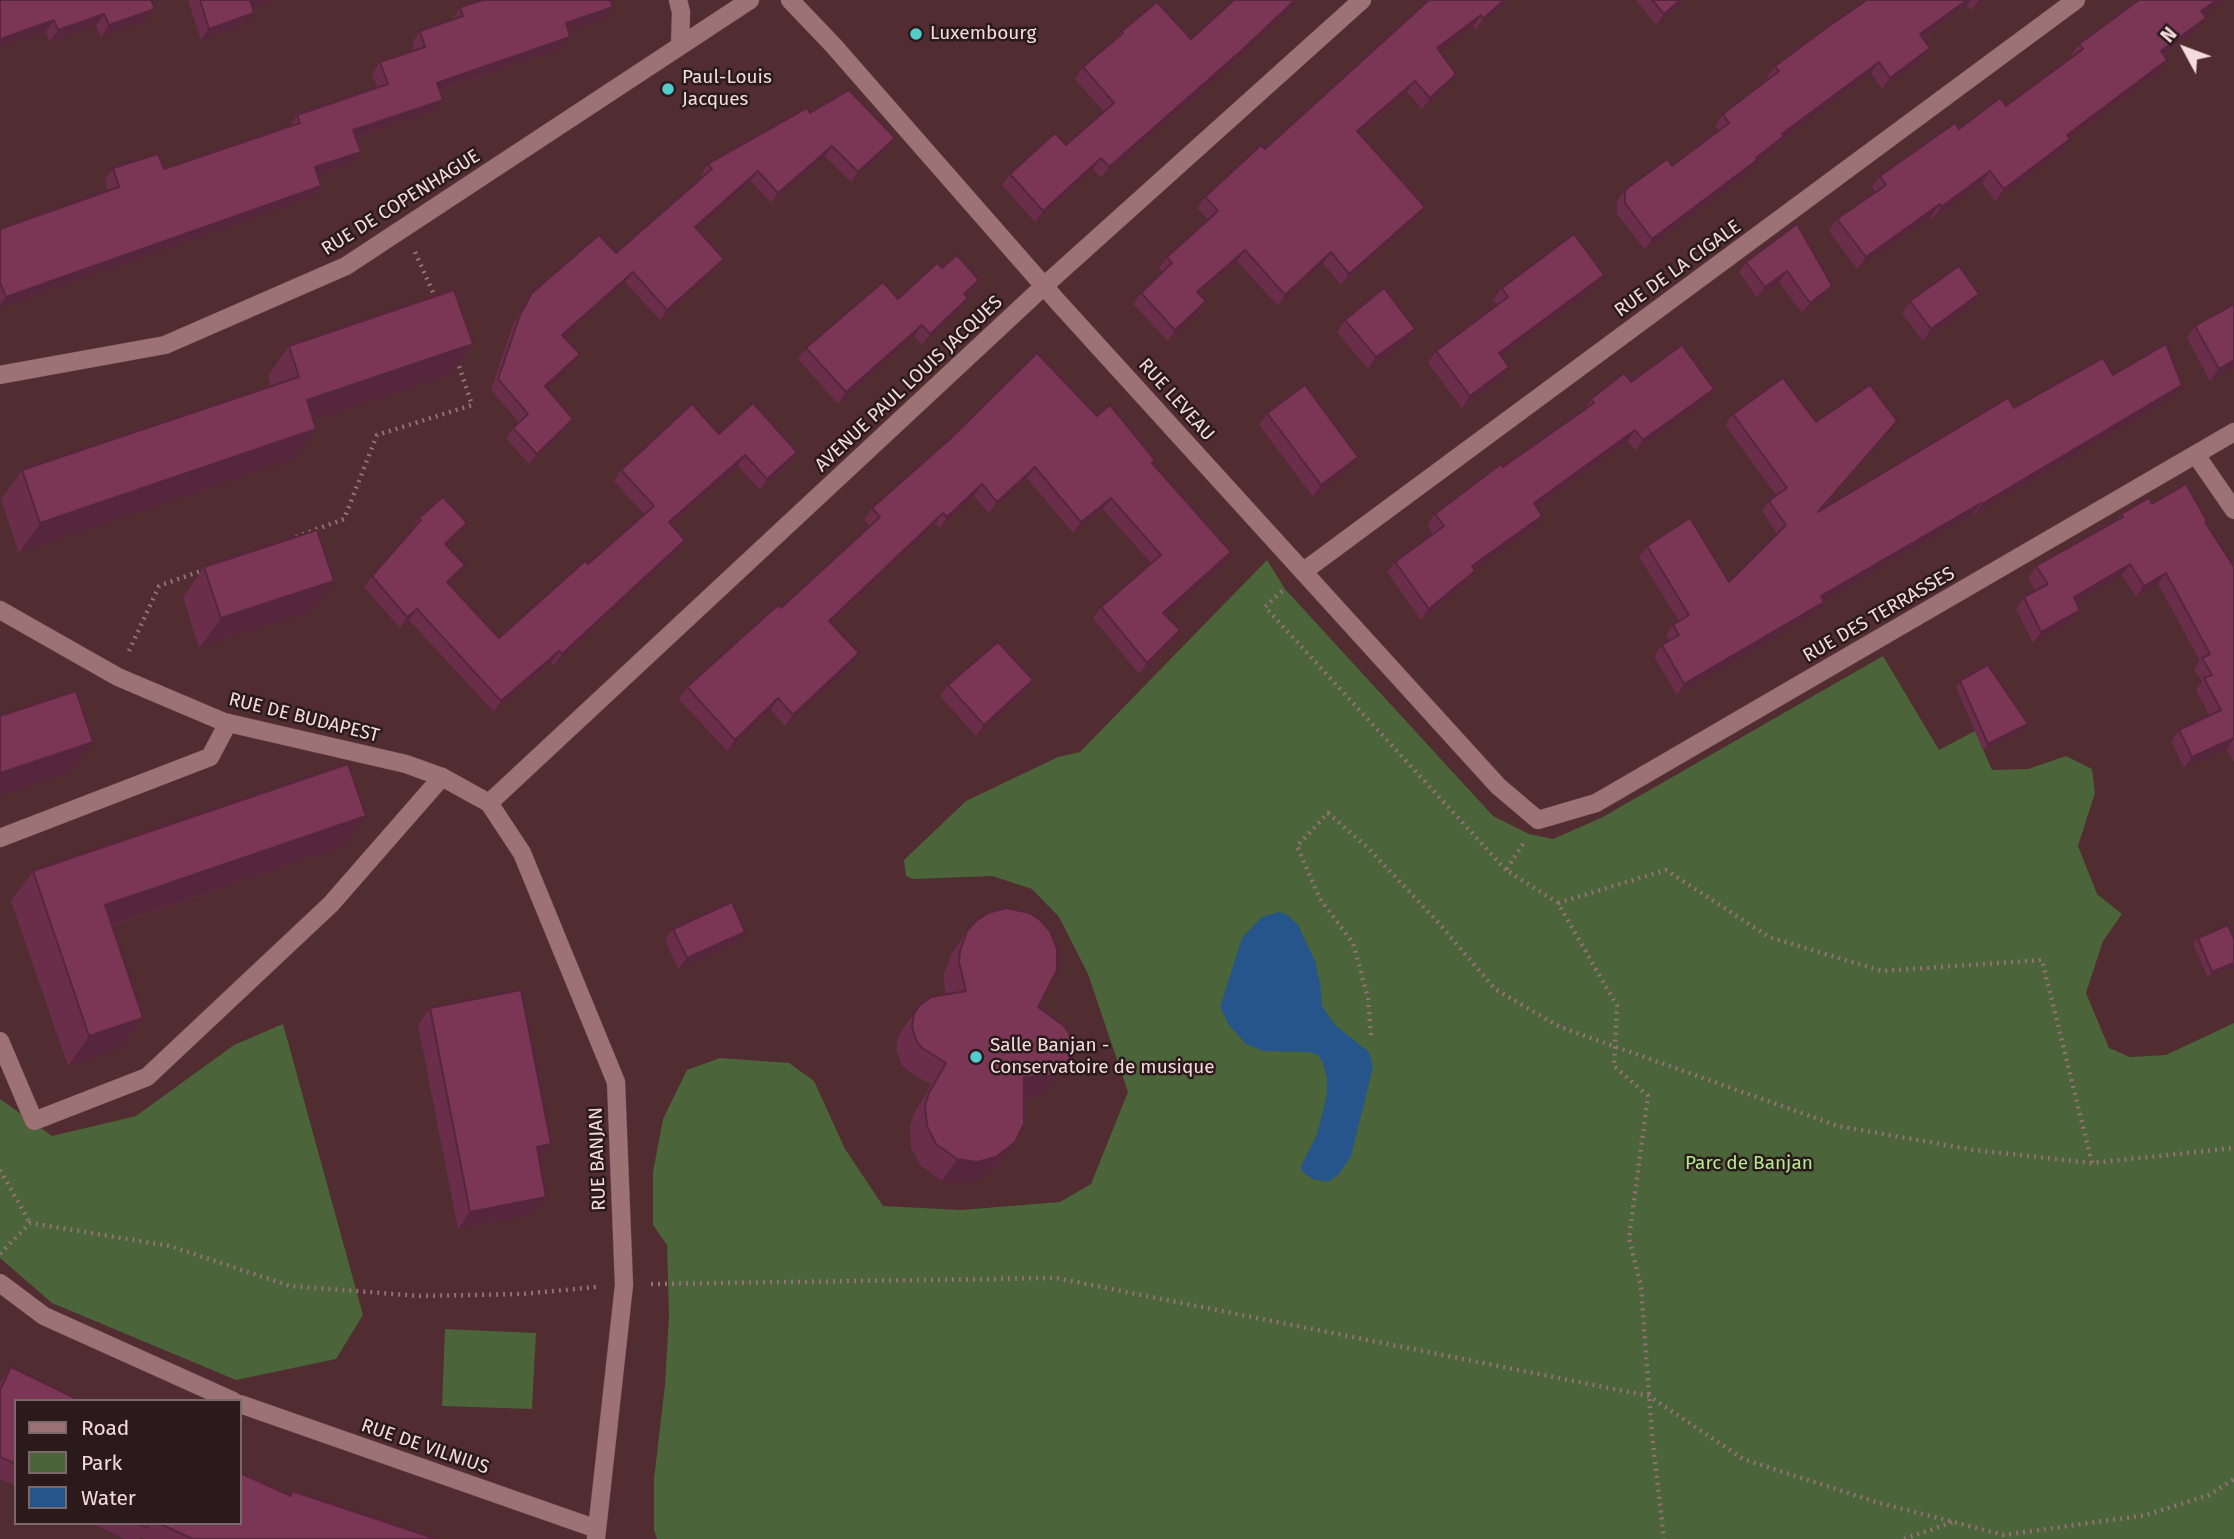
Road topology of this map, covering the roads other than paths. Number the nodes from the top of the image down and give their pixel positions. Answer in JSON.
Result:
{"nodes":[{"id":1,"x":678,"y":0,"type":"edge"},
{"id":2,"x":750,"y":0,"type":"edge"},
{"id":3,"x":790,"y":0,"type":"edge"},
{"id":4,"x":1362,"y":0,"type":"edge"},
{"id":5,"x":2076,"y":0,"type":"edge"},
{"id":6,"x":680,"y":46,"type":"junction"},
{"id":7,"x":1044,"y":286,"type":"junction"},
{"id":8,"x":0,"y":375,"type":"edge"},
{"id":9,"x":2234,"y":432,"type":"edge"},
{"id":10,"x":2196,"y":455,"type":"junction"},
{"id":11,"x":2234,"y":510,"type":"edge"},
{"id":12,"x":1304,"y":571,"type":"junction"},
{"id":13,"x":0,"y":610,"type":"edge"},
{"id":14,"x":228,"y":723,"type":"junction"},
{"id":15,"x":442,"y":777,"type":"junction"},
{"id":16,"x":489,"y":803,"type":"junction"},
{"id":17,"x":1538,"y":820,"type":"joint"},
{"id":18,"x":0,"y":838,"type":"edge"},
{"id":19,"x":0,"y":1041,"type":"edge"},
{"id":20,"x":0,"y":1283,"type":"edge"},
{"id":21,"x":229,"y":1399,"type":"edge"},
{"id":22,"x":242,"y":1405,"type":"edge"},
{"id":23,"x":600,"y":1536,"type":"edge"}],
"edges":[{"from":1,"to":6,"type":"street"},
{"from":2,"to":6,"type":"street","name":"RUE DE COPENHAGUE"},
{"from":3,"to":7,"type":"street","name":"RUE LEVEAU"},
{"from":4,"to":7,"type":"street","name":"AVENUE PAUL LOUIS JACQUES"},
{"from":5,"to":12,"type":"street","name":"RUE DE LA CIGALE"},
{"from":6,"to":8,"type":"street","name":"RUE DE COPENHAGUE"},
{"from":7,"to":12,"type":"street","name":"RUE LEVEAU"},
{"from":7,"to":16,"type":"street","name":"AVENUE PAUL LOUIS JACQUES"},
{"from":9,"to":10,"type":"street","name":"RUE DES TERRASSES"},
{"from":10,"to":11,"type":"street"},
{"from":10,"to":17,"type":"street","name":"RUE DES TERRASSES"},
{"from":12,"to":17,"type":"street","name":"RUE LEVEAU"},
{"from":13,"to":14,"type":"street","name":"RUE DE BUDAPEST"},
{"from":14,"to":15,"type":"street","name":"RUE DE BUDAPEST"},
{"from":14,"to":18,"type":"street"},
{"from":15,"to":16,"type":"street","name":"RUE DE BUDAPEST"},
{"from":15,"to":19,"type":"street"},
{"from":16,"to":23,"type":"street","name":"RUE BANJAN"},
{"from":20,"to":21,"type":"street"},
{"from":22,"to":23,"type":"street","name":"RUE DE VILNIUS"}]}
